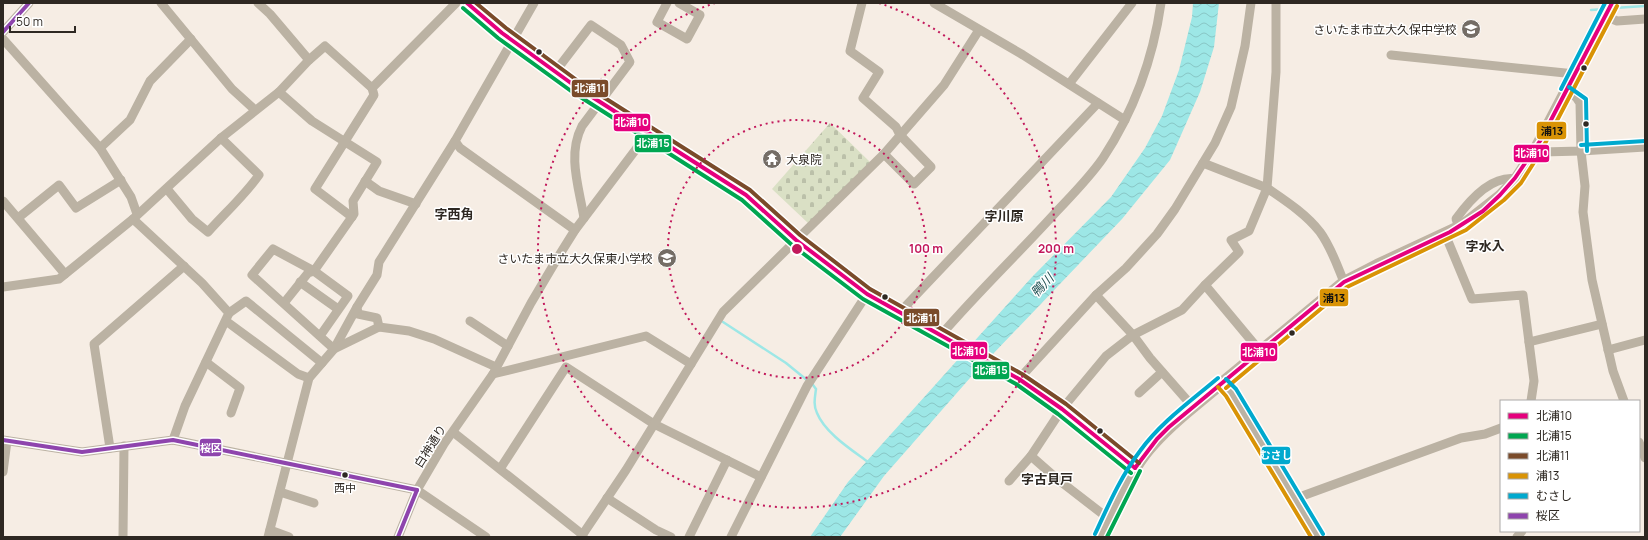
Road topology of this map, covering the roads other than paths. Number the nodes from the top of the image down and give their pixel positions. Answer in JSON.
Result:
{"nodes":[{"id":1,"x":29,"y":3,"type":"edge"},
{"id":2,"x":161,"y":3,"type":"edge"},
{"id":3,"x":258,"y":3,"type":"edge"},
{"id":4,"x":456,"y":3,"type":"edge"},
{"id":5,"x":466,"y":3,"type":"edge"},
{"id":6,"x":534,"y":3,"type":"edge"},
{"id":7,"x":667,"y":3,"type":"edge"},
{"id":8,"x":679,"y":3,"type":"edge"},
{"id":9,"x":862,"y":3,"type":"edge"},
{"id":10,"x":934,"y":3,"type":"edge"},
{"id":11,"x":1132,"y":3,"type":"edge"},
{"id":12,"x":1161,"y":3,"type":"edge"},
{"id":13,"x":1251,"y":3,"type":"edge"},
{"id":14,"x":1276,"y":3,"type":"edge"},
{"id":15,"x":1609,"y":9,"type":"edge"},
{"id":16,"x":1645,"y":19,"type":"edge"},
{"id":17,"x":979,"y":30,"type":"junction"},
{"id":18,"x":3,"y":32,"type":"edge"},
{"id":19,"x":3,"y":39,"type":"edge"},
{"id":20,"x":191,"y":40,"type":"junction"},
{"id":21,"x":511,"y":40,"type":"junction"},
{"id":22,"x":1391,"y":55,"type":"dead end"},
{"id":23,"x":309,"y":60,"type":"junction"},
{"id":24,"x":556,"y":72,"type":"junction"},
{"id":25,"x":1575,"y":74,"type":"junction"},
{"id":26,"x":1069,"y":84,"type":"junction"},
{"id":27,"x":372,"y":88,"type":"junction"},
{"id":28,"x":279,"y":92,"type":"junction"},
{"id":29,"x":1566,"y":92,"type":"junction"},
{"id":30,"x":600,"y":102,"type":"junction"},
{"id":31,"x":1098,"y":103,"type":"junction"},
{"id":32,"x":255,"y":110,"type":"junction"},
{"id":33,"x":1125,"y":120,"type":"junction"},
{"id":34,"x":649,"y":132,"type":"junction"},
{"id":35,"x":900,"y":135,"type":"junction"},
{"id":36,"x":221,"y":138,"type":"junction"},
{"id":37,"x":455,"y":141,"type":"junction"},
{"id":38,"x":343,"y":142,"type":"junction"},
{"id":39,"x":1645,"y":147,"type":"edge"},
{"id":40,"x":100,"y":148,"type":"junction"},
{"id":41,"x":1536,"y":150,"type":"junction"},
{"id":42,"x":1581,"y":152,"type":"junction"},
{"id":43,"x":884,"y":154,"type":"junction"},
{"id":44,"x":1203,"y":163,"type":"junction"},
{"id":45,"x":121,"y":180,"type":"junction"},
{"id":46,"x":365,"y":181,"type":"junction"},
{"id":47,"x":1267,"y":188,"type":"junction"},
{"id":48,"x":167,"y":189,"type":"junction"},
{"id":49,"x":3,"y":201,"type":"edge"},
{"id":50,"x":416,"y":204,"type":"junction"},
{"id":51,"x":135,"y":216,"type":"junction"},
{"id":52,"x":352,"y":217,"type":"junction"},
{"id":53,"x":18,"y":218,"type":"junction"},
{"id":54,"x":584,"y":218,"type":"junction"},
{"id":55,"x":575,"y":230,"type":"junction"},
{"id":56,"x":1445,"y":234,"type":"junction"},
{"id":57,"x":796,"y":240,"type":"junction"},
{"id":58,"x":184,"y":266,"type":"junction"},
{"id":59,"x":314,"y":271,"type":"junction"},
{"id":60,"x":65,"y":274,"type":"junction"},
{"id":61,"x":300,"y":282,"type":"junction"},
{"id":62,"x":1344,"y":282,"type":"junction"},
{"id":63,"x":1205,"y":284,"type":"junction"},
{"id":64,"x":3,"y":287,"type":"edge"},
{"id":65,"x":867,"y":294,"type":"junction"},
{"id":66,"x":1096,"y":295,"type":"junction"},
{"id":67,"x":284,"y":303,"type":"junction"},
{"id":68,"x":357,"y":307,"type":"junction"},
{"id":69,"x":338,"y":309,"type":"junction"},
{"id":70,"x":899,"y":313,"type":"junction"},
{"id":71,"x":227,"y":317,"type":"junction"},
{"id":72,"x":470,"y":321,"type":"dead end"},
{"id":73,"x":1602,"y":324,"type":"junction"},
{"id":74,"x":379,"y":327,"type":"junction"},
{"id":75,"x":1133,"y":334,"type":"junction"},
{"id":76,"x":941,"y":335,"type":"junction"},
{"id":77,"x":320,"y":336,"type":"junction"},
{"id":78,"x":1645,"y":340,"type":"edge"},
{"id":79,"x":1529,"y":342,"type":"junction"},
{"id":80,"x":508,"y":346,"type":"junction"},
{"id":81,"x":334,"y":349,"type":"junction"},
{"id":82,"x":1608,"y":350,"type":"junction"},
{"id":83,"x":1260,"y":351,"type":"junction"},
{"id":84,"x":206,"y":362,"type":"junction"},
{"id":85,"x":322,"y":363,"type":"junction"},
{"id":86,"x":691,"y":364,"type":"junction"},
{"id":87,"x":494,"y":370,"type":"junction"},
{"id":88,"x":1162,"y":372,"type":"junction"},
{"id":89,"x":309,"y":378,"type":"junction"},
{"id":90,"x":1019,"y":379,"type":"junction"},
{"id":91,"x":1222,"y":383,"type":"junction"},
{"id":92,"x":1139,"y":393,"type":"dead end"},
{"id":93,"x":1531,"y":400,"type":"edge"},
{"id":94,"x":1624,"y":400,"type":"edge"},
{"id":95,"x":1193,"y":407,"type":"junction"},
{"id":96,"x":1062,"y":409,"type":"junction"},
{"id":97,"x":231,"y":413,"type":"dead end"},
{"id":98,"x":654,"y":424,"type":"junction"},
{"id":99,"x":1500,"y":428,"type":"edge"},
{"id":100,"x":453,"y":432,"type":"junction"},
{"id":101,"x":5,"y":440,"type":"edge"},
{"id":102,"x":173,"y":440,"type":"junction"},
{"id":103,"x":1640,"y":445,"type":"edge"},
{"id":104,"x":124,"y":446,"type":"junction"},
{"id":105,"x":110,"y":448,"type":"junction"},
{"id":106,"x":1031,"y":456,"type":"junction"},
{"id":107,"x":1645,"y":459,"type":"edge"},
{"id":108,"x":727,"y":460,"type":"junction"},
{"id":109,"x":287,"y":464,"type":"junction"},
{"id":110,"x":1135,"y":468,"type":"junction"},
{"id":111,"x":500,"y":469,"type":"junction"},
{"id":112,"x":3,"y":472,"type":"edge"},
{"id":113,"x":761,"y":477,"type":"junction"},
{"id":114,"x":1009,"y":481,"type":"dead end"},
{"id":115,"x":417,"y":490,"type":"junction"},
{"id":116,"x":280,"y":492,"type":"junction"},
{"id":117,"x":607,"y":498,"type":"junction"},
{"id":118,"x":1294,"y":499,"type":"junction"},
{"id":119,"x":314,"y":503,"type":"dead end"},
{"id":120,"x":1109,"y":519,"type":"junction"},
{"id":121,"x":269,"y":534,"type":"edge"},
{"id":122,"x":582,"y":536,"type":"edge"},
{"id":123,"x":123,"y":537,"type":"edge"},
{"id":124,"x":289,"y":537,"type":"edge"},
{"id":125,"x":398,"y":537,"type":"edge"},
{"id":126,"x":486,"y":537,"type":"edge"},
{"id":127,"x":671,"y":537,"type":"edge"},
{"id":128,"x":689,"y":537,"type":"edge"},
{"id":129,"x":730,"y":537,"type":"edge"},
{"id":130,"x":1100,"y":537,"type":"edge"},
{"id":131,"x":1318,"y":537,"type":"edge"}],
"edges":[{"from":1,"to":18,"type":"street"},
{"from":2,"to":20,"type":"street"},
{"from":3,"to":23,"type":"street"},
{"from":4,"to":27,"type":"street"},
{"from":5,"to":21,"type":"street"},
{"from":6,"to":21,"type":"street"},
{"from":7,"to":8,"type":"street"},
{"from":9,"to":35,"type":"street"},
{"from":10,"to":17,"type":"street"},
{"from":11,"to":26,"type":"street"},
{"from":12,"to":33,"type":"street"},
{"from":13,"to":44,"type":"street"},
{"from":14,"to":47,"type":"street"},
{"from":15,"to":16,"type":"street"},
{"from":15,"to":25,"type":"main road"},
{"from":17,"to":26,"type":"street"},
{"from":17,"to":35,"type":"street"},
{"from":19,"to":40,"type":"street"},
{"from":20,"to":32,"type":"street"},
{"from":20,"to":40,"type":"street"},
{"from":21,"to":24,"type":"street"},
{"from":21,"to":37,"type":"street"},
{"from":22,"to":25,"type":"street"},
{"from":23,"to":27,"type":"street"},
{"from":23,"to":28,"type":"street"},
{"from":24,"to":30,"type":"street"},
{"from":24,"to":30,"type":"street"},
{"from":25,"to":29,"type":"main road"},
{"from":26,"to":31,"type":"street"},
{"from":27,"to":38,"type":"street"},
{"from":28,"to":32,"type":"street"},
{"from":28,"to":38,"type":"street"},
{"from":29,"to":41,"type":"main road"},
{"from":29,"to":42,"type":"street"},
{"from":30,"to":34,"type":"street"},
{"from":30,"to":54,"type":"street"},
{"from":31,"to":33,"type":"street"},
{"from":31,"to":70,"type":"street"},
{"from":32,"to":36,"type":"street"},
{"from":33,"to":76,"type":"street"},
{"from":34,"to":54,"type":"street","name":"白神通り"},
{"from":34,"to":57,"type":"street"},
{"from":35,"to":43,"type":"street"},
{"from":35,"to":43,"type":"street"},
{"from":36,"to":48,"type":"street"},
{"from":36,"to":48,"type":"street"},
{"from":37,"to":50,"type":"street"},
{"from":37,"to":55,"type":"street"},
{"from":38,"to":46,"type":"street"},
{"from":38,"to":52,"type":"street"},
{"from":39,"to":42,"type":"street"},
{"from":40,"to":45,"type":"street"},
{"from":41,"to":42,"type":"street"},
{"from":41,"to":56,"type":"main road"},
{"from":42,"to":73,"type":"street"},
{"from":43,"to":57,"type":"street"},
{"from":44,"to":47,"type":"street"},
{"from":44,"to":66,"type":"street"},
{"from":45,"to":51,"type":"street"},
{"from":45,"to":53,"type":"street"},
{"from":46,"to":50,"type":"street"},
{"from":46,"to":52,"type":"street"},
{"from":47,"to":62,"type":"street"},
{"from":47,"to":63,"type":"street"},
{"from":48,"to":51,"type":"street"},
{"from":49,"to":53,"type":"street"},
{"from":50,"to":68,"type":"street"},
{"from":51,"to":58,"type":"street"},
{"from":51,"to":60,"type":"street"},
{"from":52,"to":59,"type":"street"},
{"from":53,"to":60,"type":"street"},
{"from":54,"to":55,"type":"street","name":"白神通り"},
{"from":55,"to":80,"type":"street","name":"白神通り"},
{"from":56,"to":62,"type":"main road"},
{"from":56,"to":79,"type":"street"},
{"from":57,"to":65,"type":"street"},
{"from":57,"to":86,"type":"street"},
{"from":58,"to":71,"type":"street"},
{"from":58,"to":105,"type":"street"},
{"from":59,"to":61,"type":"street"},
{"from":59,"to":67,"type":"street"},
{"from":59,"to":69,"type":"street"},
{"from":60,"to":64,"type":"street"},
{"from":61,"to":67,"type":"street"},
{"from":61,"to":69,"type":"street"},
{"from":62,"to":83,"type":"main road"},
{"from":63,"to":75,"type":"street"},
{"from":63,"to":83,"type":"street"},
{"from":65,"to":70,"type":"street"},
{"from":65,"to":113,"type":"street"},
{"from":66,"to":75,"type":"street"},
{"from":66,"to":90,"type":"street"},
{"from":67,"to":77,"type":"street"},
{"from":68,"to":74,"type":"street"},
{"from":68,"to":81,"type":"street"},
{"from":69,"to":77,"type":"street"},
{"from":70,"to":76,"type":"street"},
{"from":71,"to":84,"type":"street"},
{"from":71,"to":85,"type":"street"},
{"from":71,"to":89,"type":"street"},
{"from":72,"to":80,"type":"street"},
{"from":73,"to":79,"type":"street"},
{"from":73,"to":82,"type":"street"},
{"from":74,"to":81,"type":"street"},
{"from":74,"to":87,"type":"street"},
{"from":75,"to":88,"type":"street"},
{"from":75,"to":96,"type":"street"},
{"from":76,"to":90,"type":"street"},
{"from":77,"to":81,"type":"street"},
{"from":78,"to":82,"type":"street"},
{"from":79,"to":93,"type":"street"},
{"from":80,"to":87,"type":"street","name":"白神通り"},
{"from":81,"to":85,"type":"street"},
{"from":82,"to":94,"type":"street"},
{"from":83,"to":91,"type":"main road"},
{"from":84,"to":97,"type":"street"},
{"from":84,"to":102,"type":"street"},
{"from":85,"to":89,"type":"street"},
{"from":86,"to":87,"type":"street"},
{"from":86,"to":98,"type":"street"},
{"from":87,"to":100,"type":"street","name":"白神通り"},
{"from":88,"to":92,"type":"street"},
{"from":88,"to":95,"type":"street"},
{"from":89,"to":109,"type":"street"},
{"from":90,"to":96,"type":"street"},
{"from":91,"to":95,"type":"main road"},
{"from":91,"to":118,"type":"street"},
{"from":95,"to":110,"type":"main road"},
{"from":96,"to":106,"type":"street"},
{"from":96,"to":110,"type":"street"},
{"from":98,"to":108,"type":"street"},
{"from":98,"to":111,"type":"street"},
{"from":98,"to":117,"type":"street"},
{"from":99,"to":118,"type":"street"},
{"from":100,"to":111,"type":"street"},
{"from":100,"to":115,"type":"street","name":"白神通り"},
{"from":101,"to":105,"type":"street"},
{"from":101,"to":112,"type":"street"},
{"from":102,"to":104,"type":"street"},
{"from":102,"to":109,"type":"street"},
{"from":103,"to":107,"type":"street"},
{"from":104,"to":105,"type":"street"},
{"from":104,"to":123,"type":"street"},
{"from":106,"to":114,"type":"street"},
{"from":106,"to":120,"type":"street"},
{"from":108,"to":113,"type":"street"},
{"from":108,"to":128,"type":"street"},
{"from":109,"to":115,"type":"street"},
{"from":109,"to":116,"type":"street"},
{"from":110,"to":120,"type":"main road"},
{"from":111,"to":122,"type":"street"},
{"from":113,"to":129,"type":"street"},
{"from":115,"to":125,"type":"street","name":"白神通り"},
{"from":115,"to":126,"type":"street"},
{"from":116,"to":119,"type":"street"},
{"from":116,"to":121,"type":"street"},
{"from":117,"to":122,"type":"street"},
{"from":117,"to":127,"type":"street"},
{"from":118,"to":131,"type":"street"},
{"from":120,"to":130,"type":"main road"},
{"from":121,"to":124,"type":"street"}]}
